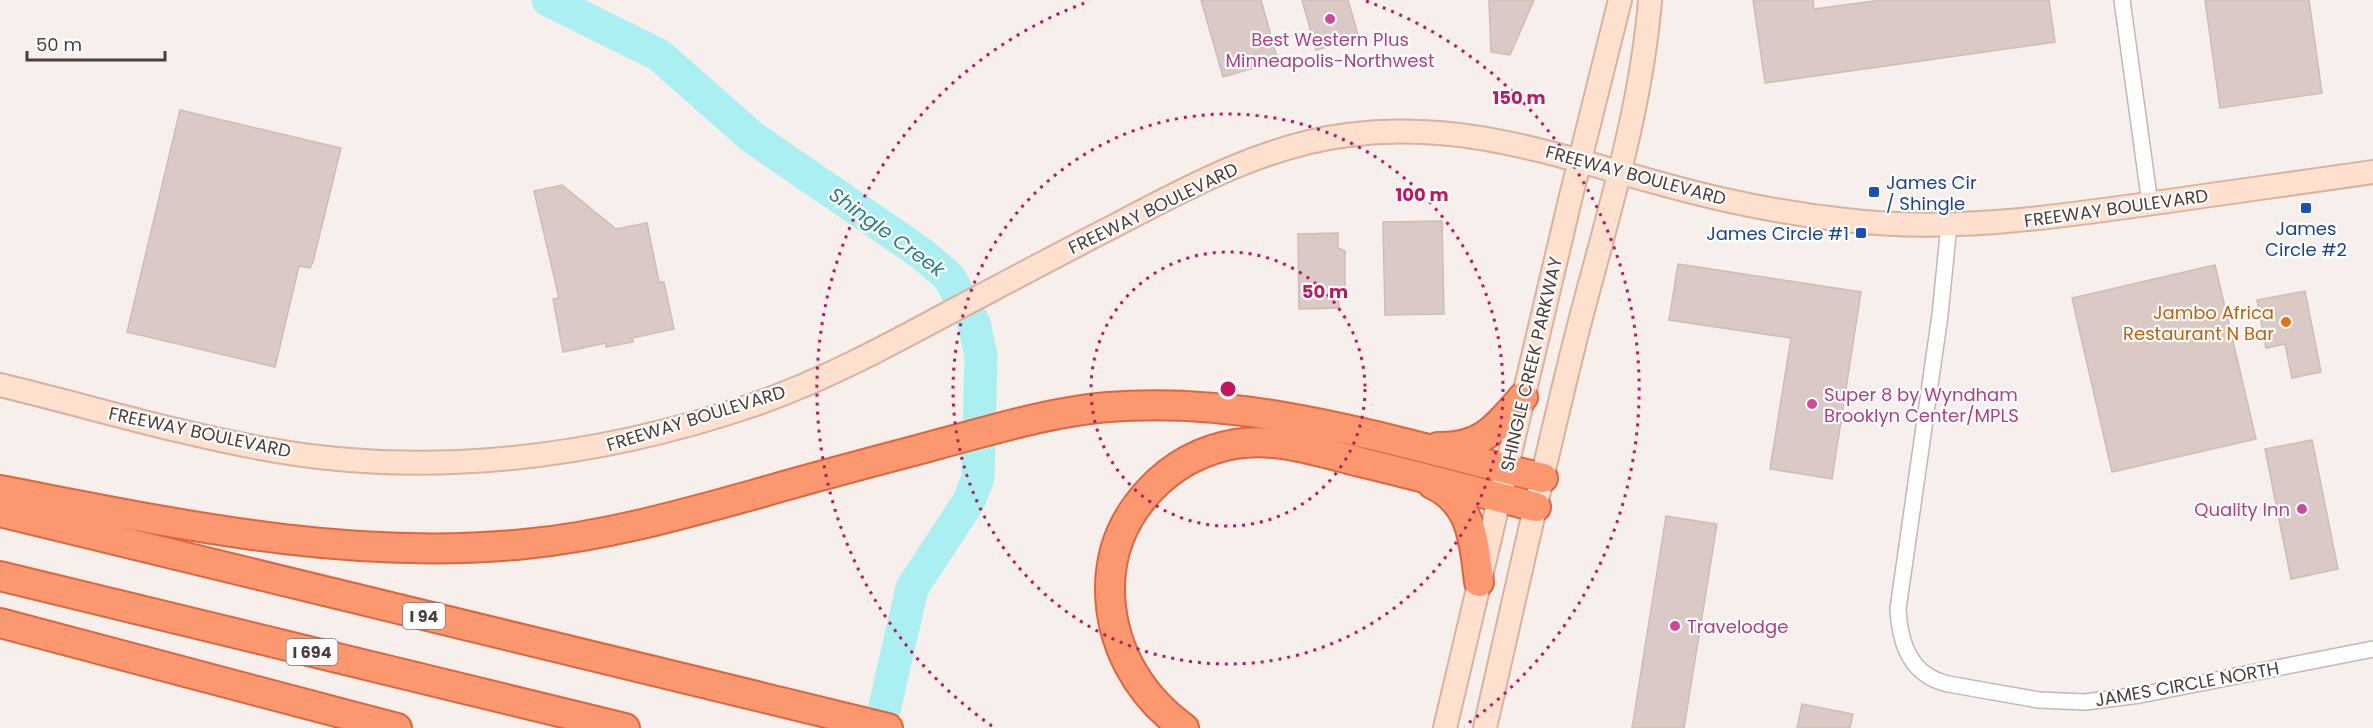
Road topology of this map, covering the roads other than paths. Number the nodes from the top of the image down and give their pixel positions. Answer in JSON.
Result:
{"nodes":[{"id":1,"x":1620,"y":0,"type":"edge"},
{"id":2,"x":1650,"y":0,"type":"edge"},
{"id":3,"x":2122,"y":0,"type":"edge"},
{"id":4,"x":1580,"y":160,"type":"junction"},
{"id":5,"x":1618,"y":170,"type":"junction"},
{"id":6,"x":2373,"y":172,"type":"edge"},
{"id":7,"x":2150,"y":204,"type":"junction"},
{"id":8,"x":1949,"y":225,"type":"junction"},
{"id":9,"x":0,"y":385,"type":"edge"},
{"id":10,"x":1523,"y":398,"type":"junction"},
{"id":11,"x":1418,"y":447,"type":"junction"},
{"id":12,"x":1506,"y":470,"type":"junction"},
{"id":13,"x":1411,"y":474,"type":"junction"},
{"id":14,"x":1543,"y":478,"type":"junction"},
{"id":15,"x":0,"y":490,"type":"edge"},
{"id":16,"x":1499,"y":498,"type":"junction"},
{"id":17,"x":1536,"y":507,"type":"junction"},
{"id":18,"x":0,"y":512,"type":"edge"},
{"id":19,"x":0,"y":576,"type":"edge"},
{"id":20,"x":1479,"y":582,"type":"junction"},
{"id":21,"x":0,"y":623,"type":"edge"},
{"id":22,"x":2373,"y":649,"type":"edge"},
{"id":23,"x":397,"y":728,"type":"edge"},
{"id":24,"x":625,"y":728,"type":"edge"},
{"id":25,"x":888,"y":728,"type":"edge"},
{"id":26,"x":1184,"y":728,"type":"edge"},
{"id":27,"x":1445,"y":728,"type":"edge"},
{"id":28,"x":1485,"y":728,"type":"edge"}],
"edges":[{"from":1,"to":4,"type":"street","name":"SHINGLE CREEK PARKWAY"},
{"from":2,"to":5,"type":"street","name":"SHINGLE CREEK PARKWAY"},
{"from":3,"to":7,"type":"street"},
{"from":4,"to":5,"type":"street","name":"FREEWAY BOULEVARD"},
{"from":4,"to":9,"type":"street","name":"FREEWAY BOULEVARD"},
{"from":4,"to":10,"type":"street","name":"SHINGLE CREEK PARKWAY"},
{"from":5,"to":8,"type":"street","name":"FREEWAY BOULEVARD"},
{"from":5,"to":14,"type":"street","name":"SHINGLE CREEK PARKWAY"},
{"from":6,"to":7,"type":"street","name":"FREEWAY BOULEVARD"},
{"from":7,"to":8,"type":"street","name":"FREEWAY BOULEVARD"},
{"from":8,"to":22,"type":"street","name":"JAMES CIRCLE NORTH"},
{"from":10,"to":11,"type":"highway"},
{"from":10,"to":12,"type":"street","name":"SHINGLE CREEK PARKWAY"},
{"from":11,"to":12,"type":"highway"},
{"from":11,"to":15,"type":"highway"},
{"from":12,"to":14,"type":"highway"},
{"from":12,"to":16,"type":"street","name":"SHINGLE CREEK PARKWAY"},
{"from":13,"to":16,"type":"highway"},
{"from":13,"to":20,"type":"highway"},
{"from":13,"to":26,"type":"highway"},
{"from":14,"to":17,"type":"street","name":"SHINGLE CREEK PARKWAY"},
{"from":16,"to":17,"type":"highway"},
{"from":16,"to":20,"type":"street","name":"SHINGLE CREEK PARKWAY"},
{"from":17,"to":28,"type":"street","name":"SHINGLE CREEK PARKWAY"},
{"from":18,"to":25,"type":"highway","number":"I 94"},
{"from":19,"to":24,"type":"highway","number":"I 694"},
{"from":20,"to":27,"type":"street","name":"SHINGLE CREEK PARKWAY"},
{"from":21,"to":23,"type":"highway"}]}
